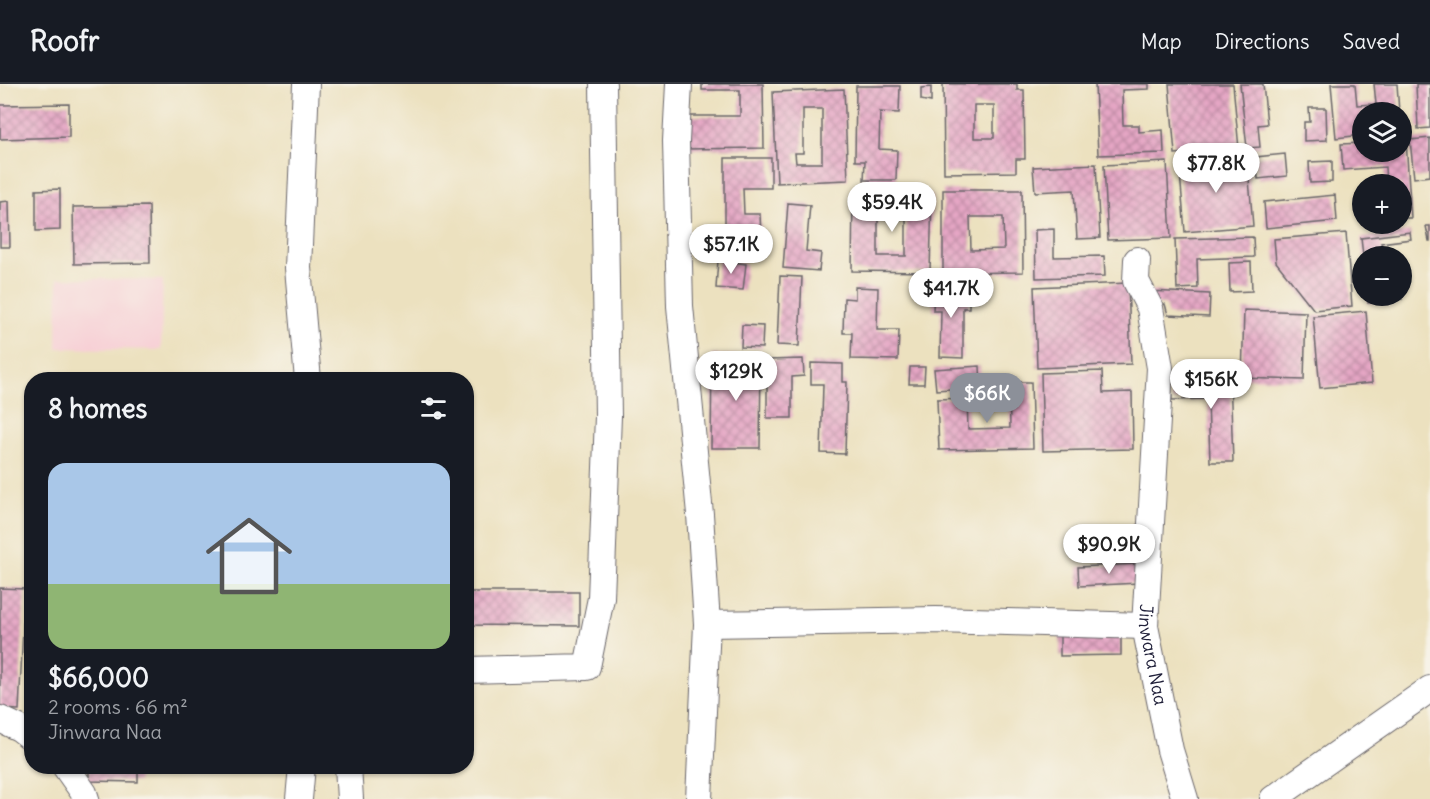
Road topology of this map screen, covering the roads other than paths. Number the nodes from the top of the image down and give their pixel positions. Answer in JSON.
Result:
{"nodes":[{"id":1,"x":306,"y":84,"type":"edge"},
{"id":2,"x":603,"y":84,"type":"edge"},
{"id":3,"x":679,"y":84,"type":"edge"},
{"id":4,"x":1137,"y":260,"type":"dead end"},
{"id":5,"x":308,"y":372,"type":"edge"},
{"id":6,"x":706,"y":624,"type":"junction"},
{"id":7,"x":1145,"y":626,"type":"junction"},
{"id":8,"x":474,"y":670,"type":"edge"},
{"id":9,"x":1430,"y":689,"type":"edge"},
{"id":10,"x":0,"y":719,"type":"edge"},
{"id":11,"x":24,"y":732,"type":"edge"},
{"id":12,"x":71,"y":774,"type":"edge"},
{"id":13,"x":301,"y":774,"type":"edge"},
{"id":14,"x":348,"y":774,"type":"edge"},
{"id":15,"x":86,"y":799,"type":"edge"},
{"id":16,"x":299,"y":799,"type":"edge"},
{"id":17,"x":350,"y":799,"type":"edge"},
{"id":18,"x":699,"y":799,"type":"edge"},
{"id":19,"x":1185,"y":799,"type":"edge"},
{"id":20,"x":1273,"y":799,"type":"edge"}],
"edges":[{"from":1,"to":5,"type":"street"},
{"from":2,"to":8,"type":"street"},
{"from":3,"to":6,"type":"street"},
{"from":4,"to":7,"type":"street","name":"Jinwara Naa"},
{"from":6,"to":7,"type":"street"},
{"from":6,"to":18,"type":"street"},
{"from":7,"to":19,"type":"street","name":"Jinwara Naa"},
{"from":9,"to":20,"type":"street"},
{"from":10,"to":11,"type":"street"},
{"from":12,"to":15,"type":"street"},
{"from":13,"to":16,"type":"street"},
{"from":14,"to":17,"type":"street"}]}
